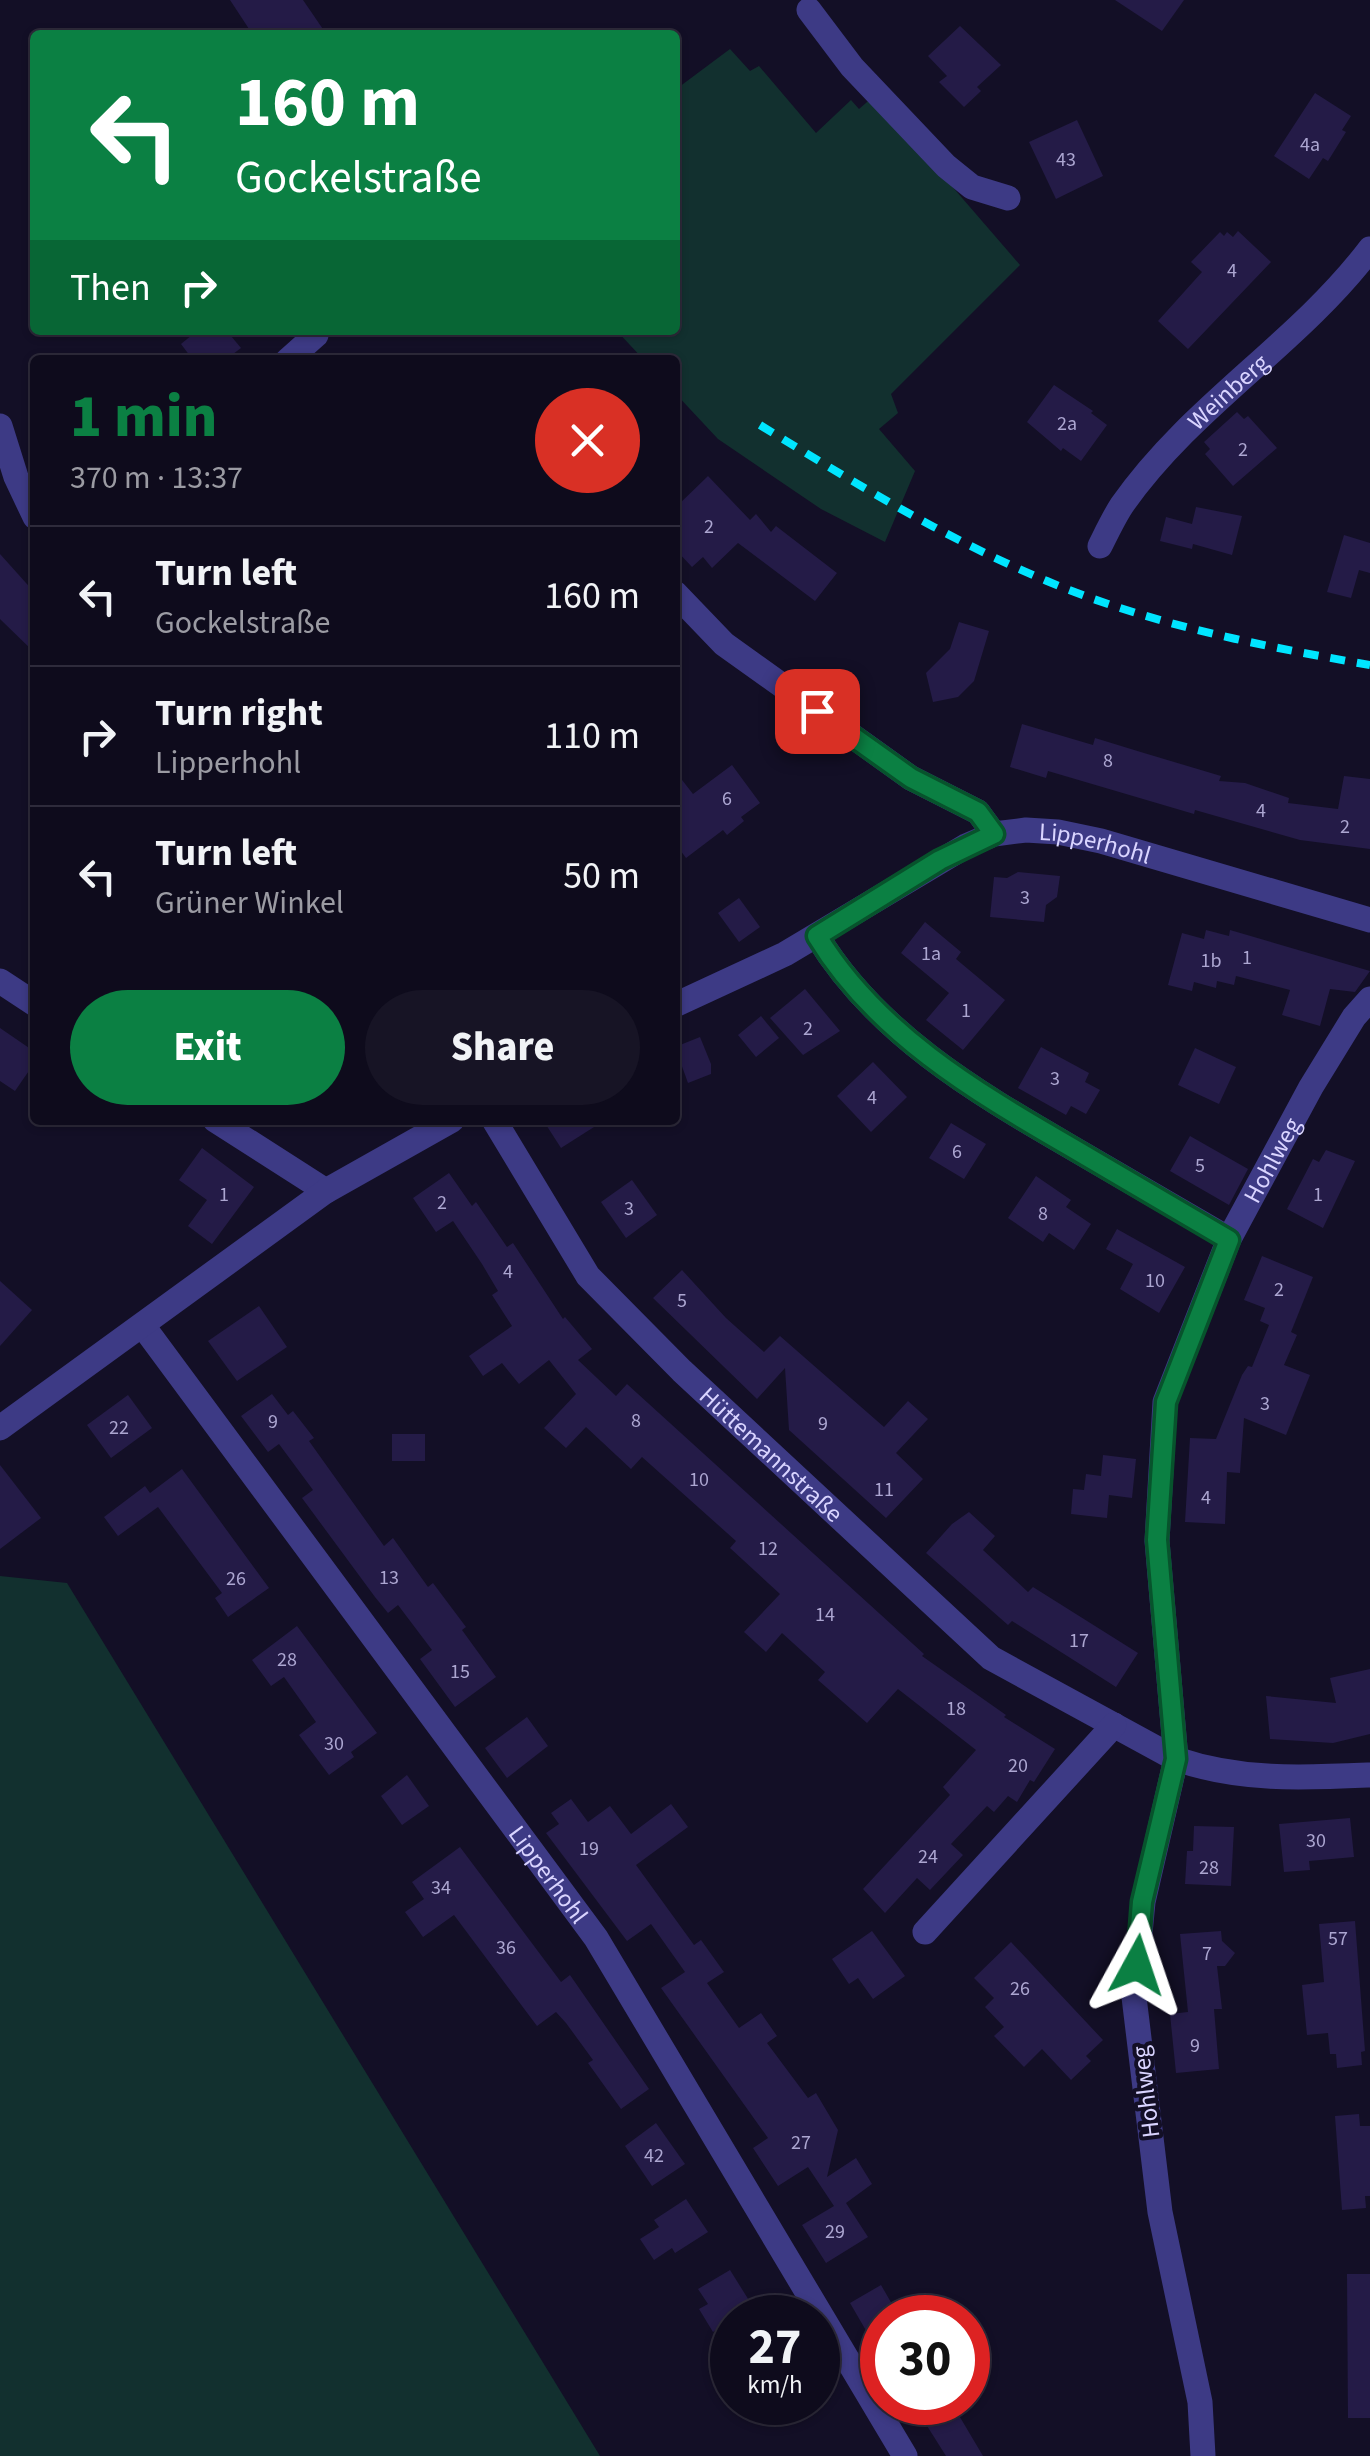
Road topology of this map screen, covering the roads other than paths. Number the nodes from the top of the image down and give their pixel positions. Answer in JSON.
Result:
{"nodes":[{"id":1,"x":807,"y":14,"type":"edge"},
{"id":2,"x":1008,"y":198,"type":"dead end"},
{"id":3,"x":1370,"y":249,"type":"edge"},
{"id":4,"x":316,"y":335,"type":"dead end"},
{"id":5,"x":294,"y":355,"type":"edge"},
{"id":6,"x":0,"y":426,"type":"edge"},
{"id":7,"x":8,"y":480,"type":"edge"},
{"id":8,"x":30,"y":510,"type":"edge"},
{"id":9,"x":1100,"y":546,"type":"dead end"},
{"id":10,"x":680,"y":598,"type":"edge"},
{"id":11,"x":994,"y":834,"type":"junction"},
{"id":12,"x":1370,"y":920,"type":"edge"},
{"id":13,"x":817,"y":936,"type":"junction"},
{"id":14,"x":0,"y":981,"type":"edge"},
{"id":15,"x":1370,"y":999,"type":"edge"},
{"id":16,"x":30,"y":1001,"type":"edge"},
{"id":17,"x":680,"y":1003,"type":"edge"},
{"id":18,"x":224,"y":1125,"type":"edge"},
{"id":19,"x":443,"y":1125,"type":"edge"},
{"id":20,"x":497,"y":1125,"type":"edge"},
{"id":21,"x":326,"y":1191,"type":"junction"},
{"id":22,"x":1229,"y":1240,"type":"junction"},
{"id":23,"x":142,"y":1326,"type":"junction"},
{"id":24,"x":0,"y":1427,"type":"edge"},
{"id":25,"x":1114,"y":1725,"type":"junction"},
{"id":26,"x":1176,"y":1759,"type":"junction"},
{"id":27,"x":1370,"y":1776,"type":"edge"},
{"id":28,"x":924,"y":1932,"type":"dead end"},
{"id":29,"x":906,"y":2456,"type":"edge"},
{"id":30,"x":1202,"y":2456,"type":"edge"}],
"edges":[{"from":1,"to":2,"type":"street"},
{"from":3,"to":9,"type":"street","name":"Weinberg"},
{"from":4,"to":5,"type":"street"},
{"from":6,"to":7,"type":"street"},
{"from":7,"to":8,"type":"street"},
{"from":10,"to":11,"type":"street"},
{"from":11,"to":12,"type":"street","name":"Lipperhohl"},
{"from":11,"to":13,"type":"street","name":"Lipperhohl"},
{"from":13,"to":17,"type":"street","name":"Lipperhohl"},
{"from":13,"to":22,"type":"street"},
{"from":14,"to":16,"type":"street"},
{"from":15,"to":22,"type":"street","name":"Hohlweg"},
{"from":18,"to":21,"type":"street"},
{"from":19,"to":21,"type":"street"},
{"from":20,"to":25,"type":"street","name":"Hüttemannstraße"},
{"from":21,"to":23,"type":"street"},
{"from":22,"to":26,"type":"street","name":"Hohlweg"},
{"from":23,"to":24,"type":"street"},
{"from":23,"to":29,"type":"street","name":"Lipperhohl"},
{"from":25,"to":26,"type":"street","name":"Hüttemannstraße"},
{"from":25,"to":28,"type":"street"},
{"from":26,"to":27,"type":"street","name":"Hüttemannstraße"},
{"from":26,"to":30,"type":"street","name":"Hohlweg"}]}
